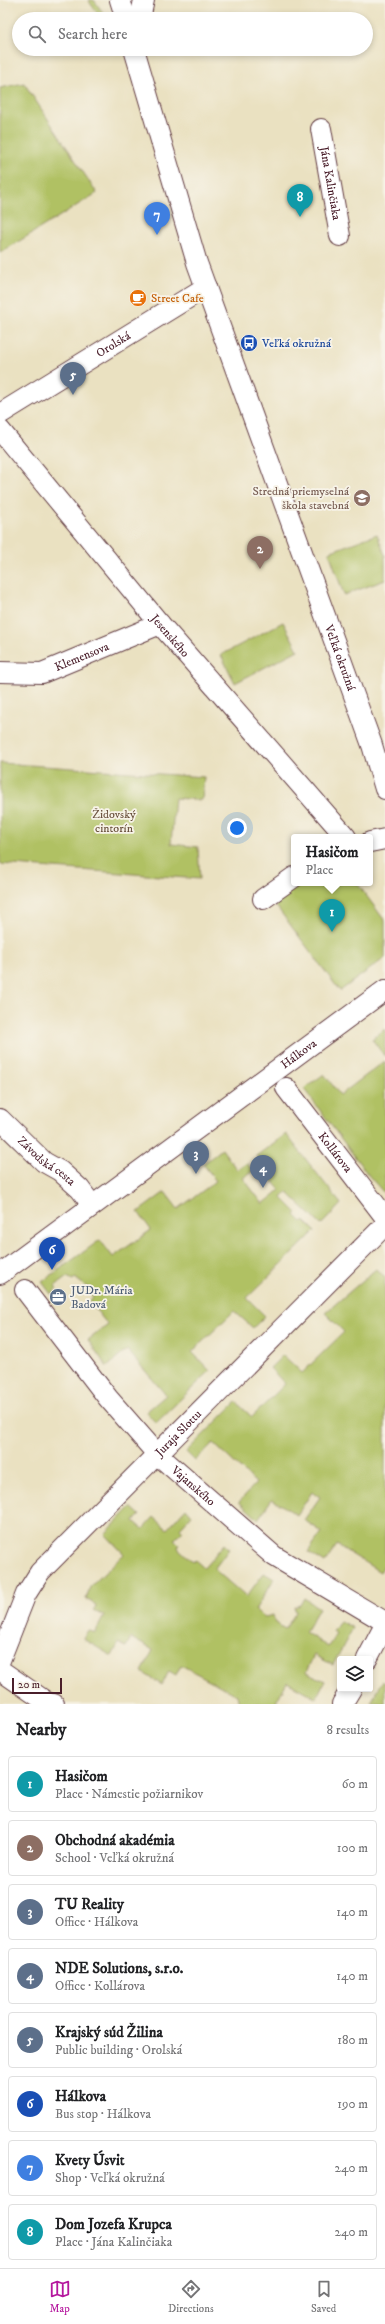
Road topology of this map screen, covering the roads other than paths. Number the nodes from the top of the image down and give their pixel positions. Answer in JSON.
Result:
{"nodes":[{"id":1,"x":120,"y":0,"type":"edge"},
{"id":2,"x":144,"y":0,"type":"edge"},
{"id":3,"x":124,"y":12,"type":"edge"},
{"id":4,"x":141,"y":12,"type":"edge"},
{"id":5,"x":136,"y":56,"type":"edge"},
{"id":6,"x":143,"y":56,"type":"edge"},
{"id":7,"x":147,"y":95,"type":"junction"},
{"id":8,"x":321,"y":129,"type":"dead end"},
{"id":9,"x":340,"y":236,"type":"dead end"},
{"id":10,"x":206,"y":288,"type":"junction"},
{"id":11,"x":0,"y":414,"type":"edge"},
{"id":12,"x":0,"y":430,"type":"edge"},
{"id":13,"x":160,"y":624,"type":"junction"},
{"id":14,"x":0,"y":672,"type":"edge"},
{"id":15,"x":385,"y":789,"type":"edge"},
{"id":16,"x":343,"y":834,"type":"edge"},
{"id":17,"x":385,"y":839,"type":"edge"},
{"id":18,"x":373,"y":841,"type":"edge"},
{"id":19,"x":291,"y":879,"type":"edge"},
{"id":20,"x":263,"y":899,"type":"dead end"},
{"id":21,"x":385,"y":990,"type":"edge"},
{"id":22,"x":286,"y":1088,"type":"dead end"},
{"id":23,"x":0,"y":1119,"type":"edge"},
{"id":24,"x":92,"y":1205,"type":"junction"},
{"id":25,"x":385,"y":1217,"type":"edge"},
{"id":26,"x":385,"y":1225,"type":"edge"},
{"id":27,"x":0,"y":1274,"type":"edge"},
{"id":28,"x":25,"y":1290,"type":"dead end"},
{"id":29,"x":157,"y":1454,"type":"junction"},
{"id":30,"x":385,"y":1622,"type":"edge"},
{"id":31,"x":385,"y":1625,"type":"edge"},
{"id":32,"x":369,"y":1656,"type":"edge"},
{"id":33,"x":0,"y":1660,"type":"edge"},
{"id":34,"x":0,"y":1670,"type":"edge"},
{"id":35,"x":348,"y":1692,"type":"edge"},
{"id":36,"x":54,"y":1704,"type":"edge"},
{"id":37,"x":342,"y":1704,"type":"edge"}],
"edges":[{"from":1,"to":3,"type":"street"},
{"from":2,"to":4,"type":"street"},
{"from":5,"to":7,"type":"street","name":"Veľká okružná"},
{"from":6,"to":7,"type":"street","name":"Veľká okružná"},
{"from":7,"to":10,"type":"street","name":"Veľká okružná"},
{"from":8,"to":9,"type":"street","name":"Jána Kalinčiaka"},
{"from":10,"to":11,"type":"street","name":"Orolská"},
{"from":10,"to":15,"type":"street","name":"Veľká okružná"},
{"from":12,"to":13,"type":"street","name":"Jesenského"},
{"from":13,"to":14,"type":"street","name":"Klemensova"},
{"from":13,"to":16,"type":"street","name":"Jesenského"},
{"from":17,"to":18,"type":"street"},
{"from":19,"to":20,"type":"street"},
{"from":21,"to":24,"type":"street","name":"Hálkova"},
{"from":22,"to":25,"type":"street","name":"Kollárova"},
{"from":23,"to":24,"type":"street","name":"Závodská cesta"},
{"from":24,"to":27,"type":"street","name":"Hálkova"},
{"from":26,"to":29,"type":"street","name":"Juraja Slottu"},
{"from":28,"to":29,"type":"street","name":"Vajanského"},
{"from":29,"to":30,"type":"street","name":"Vajanského"},
{"from":29,"to":33,"type":"street","name":"Juraja Slottu"},
{"from":31,"to":32,"type":"street"},
{"from":34,"to":36,"type":"street"},
{"from":35,"to":37,"type":"street"}]}
